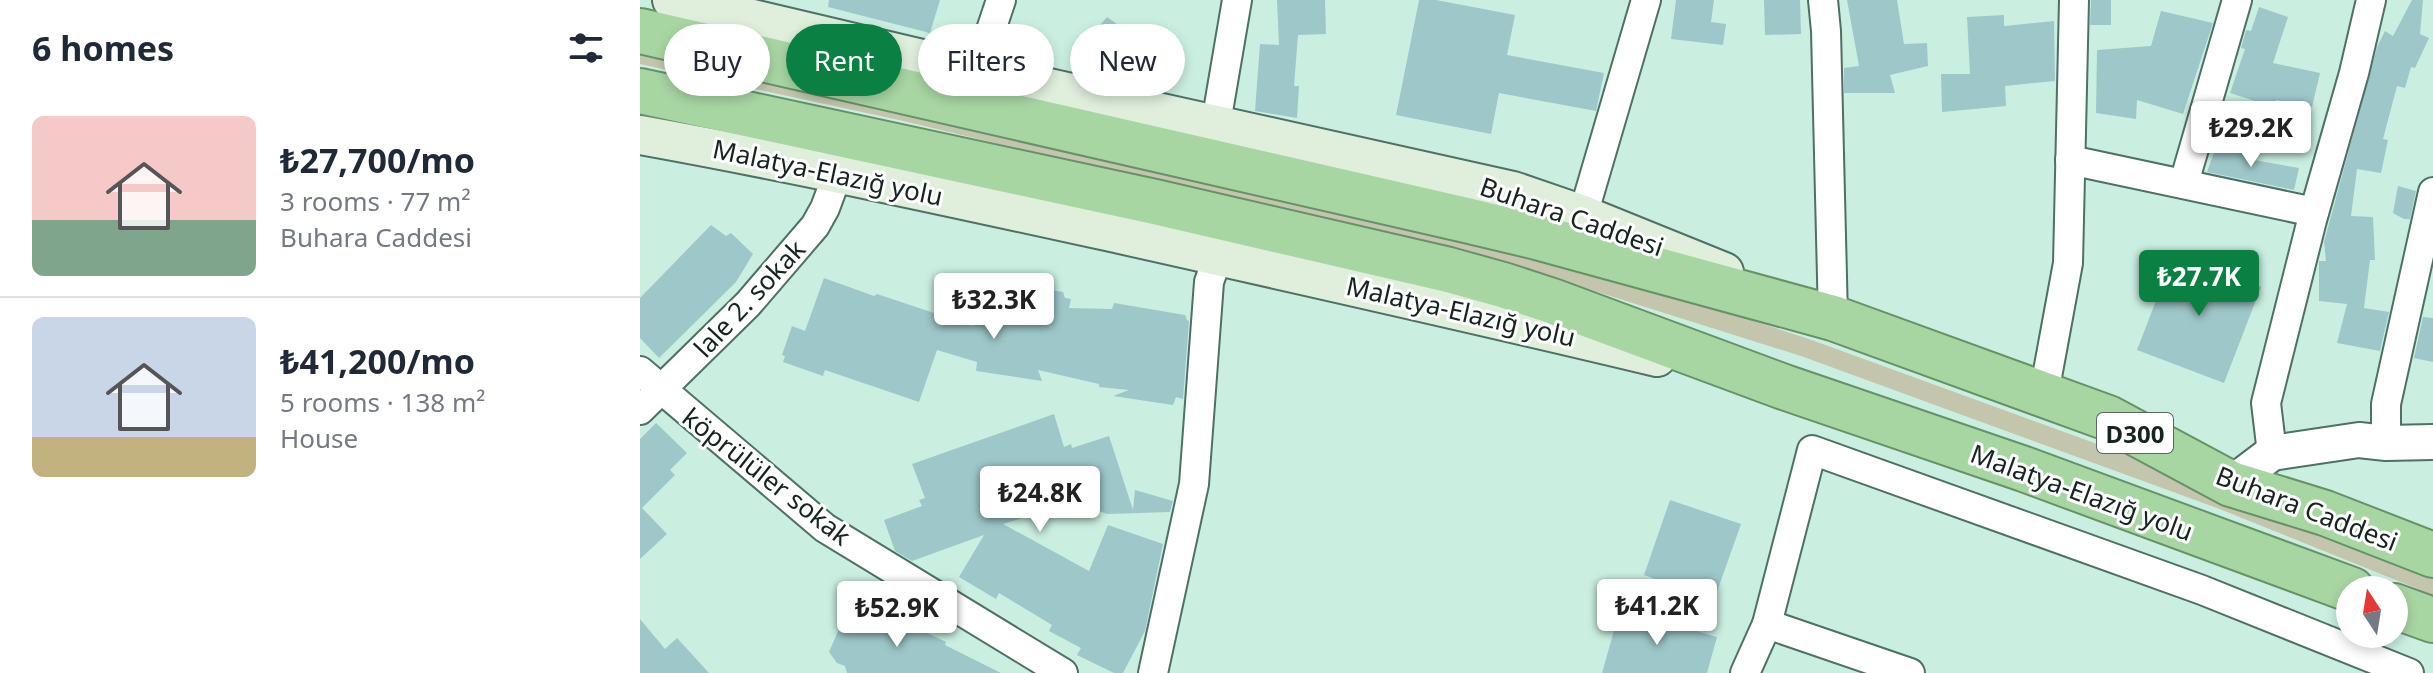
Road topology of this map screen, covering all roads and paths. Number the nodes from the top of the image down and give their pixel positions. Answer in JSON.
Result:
{"nodes":[{"id":1,"x":672,"y":0,"type":"edge"},
{"id":2,"x":1001,"y":0,"type":"edge"},
{"id":3,"x":1237,"y":0,"type":"edge"},
{"id":4,"x":1646,"y":0,"type":"edge"},
{"id":5,"x":1823,"y":0,"type":"edge"},
{"id":6,"x":2074,"y":0,"type":"edge"},
{"id":7,"x":2237,"y":0,"type":"edge"},
{"id":8,"x":2371,"y":0,"type":"edge"},
{"id":9,"x":993,"y":24,"type":"edge"},
{"id":10,"x":640,"y":31,"type":"edge"},
{"id":11,"x":918,"y":58,"type":"edge"},
{"id":12,"x":1054,"y":88,"type":"edge"},
{"id":13,"x":640,"y":91,"type":"edge"},
{"id":14,"x":1216,"y":123,"type":"junction"},
{"id":15,"x":640,"y":135,"type":"edge"},
{"id":16,"x":2070,"y":160,"type":"junction"},
{"id":17,"x":838,"y":173,"type":"junction"},
{"id":18,"x":2184,"y":183,"type":"junction"},
{"id":19,"x":2433,"y":192,"type":"edge"},
{"id":20,"x":2314,"y":212,"type":"junction"},
{"id":21,"x":1583,"y":215,"type":"junction"},
{"id":22,"x":1218,"y":256,"type":"junction"},
{"id":23,"x":1833,"y":318,"type":"junction"},
{"id":24,"x":640,"y":371,"type":"edge"},
{"id":25,"x":1784,"y":387,"type":"junction"},
{"id":26,"x":661,"y":391,"type":"junction"},
{"id":27,"x":2044,"y":393,"type":"junction"},
{"id":28,"x":640,"y":410,"type":"edge"},
{"id":29,"x":2433,"y":442,"type":"edge"},
{"id":30,"x":2386,"y":443,"type":"junction"},
{"id":31,"x":2272,"y":453,"type":"junction"},
{"id":32,"x":2231,"y":484,"type":"junction"},
{"id":33,"x":2433,"y":555,"type":"edge"},
{"id":34,"x":2336,"y":584,"type":"edge"},
{"id":35,"x":2408,"y":611,"type":"edge"},
{"id":36,"x":2433,"y":620,"type":"edge"},
{"id":37,"x":1767,"y":624,"type":"junction"},
{"id":38,"x":1063,"y":673,"type":"edge"},
{"id":39,"x":1153,"y":673,"type":"edge"},
{"id":40,"x":1745,"y":673,"type":"edge"},
{"id":41,"x":1910,"y":673,"type":"edge"},
{"id":42,"x":2409,"y":673,"type":"edge"}],
"edges":[{"from":1,"to":11,"type":"main road","name":"Buhara Caddesi","number":"D300"},
{"from":2,"to":9,"type":"street"},
{"from":3,"to":14,"type":"street"},
{"from":4,"to":21,"type":"street"},
{"from":5,"to":23,"type":"street"},
{"from":6,"to":16,"type":"street"},
{"from":7,"to":18,"type":"street"},
{"from":8,"to":20,"type":"street"},
{"from":10,"to":23,"type":"highway"},
{"from":12,"to":14,"type":"main road","name":"Buhara Caddesi","number":"D300"},
{"from":13,"to":25,"type":"highway"},
{"from":14,"to":21,"type":"main road","name":"Buhara Caddesi","number":"D300"},
{"from":15,"to":17,"type":"main road","name":"Malatya-Elazığ yolu"},
{"from":16,"to":18,"type":"street"},
{"from":16,"to":27,"type":"street"},
{"from":17,"to":22,"type":"main road","name":"Malatya-Elazığ yolu"},
{"from":17,"to":26,"type":"street","name":"lale 2. sokak"},
{"from":18,"to":20,"type":"street"},
{"from":19,"to":30,"type":"street"},
{"from":20,"to":31,"type":"street"},
{"from":21,"to":23,"type":"main road","name":"Buhara Caddesi","number":"D300"},
{"from":22,"to":25,"type":"main road","name":"Malatya-Elazığ yolu"},
{"from":22,"to":39,"type":"street"},
{"from":23,"to":27,"type":"highway","name":"Buhara Caddesi","number":"D300"},
{"from":24,"to":26,"type":"street","name":"köprülüler sokak"},
{"from":25,"to":34,"type":"highway","name":"Malatya-Elazığ yolu"},
{"from":26,"to":28,"type":"street","name":"lale 2. sokak"},
{"from":26,"to":38,"type":"street","name":"köprülüler sokak"},
{"from":27,"to":32,"type":"highway","name":"Buhara Caddesi","number":"D300"},
{"from":29,"to":30,"type":"street"},
{"from":30,"to":31,"type":"street"},
{"from":31,"to":32,"type":"street"},
{"from":32,"to":33,"type":"highway","name":"Buhara Caddesi","number":"D300"},
{"from":35,"to":36,"type":"highway"},
{"from":37,"to":40,"type":"street"},
{"from":37,"to":41,"type":"street"},
{"from":37,"to":42,"type":"street"}]}
